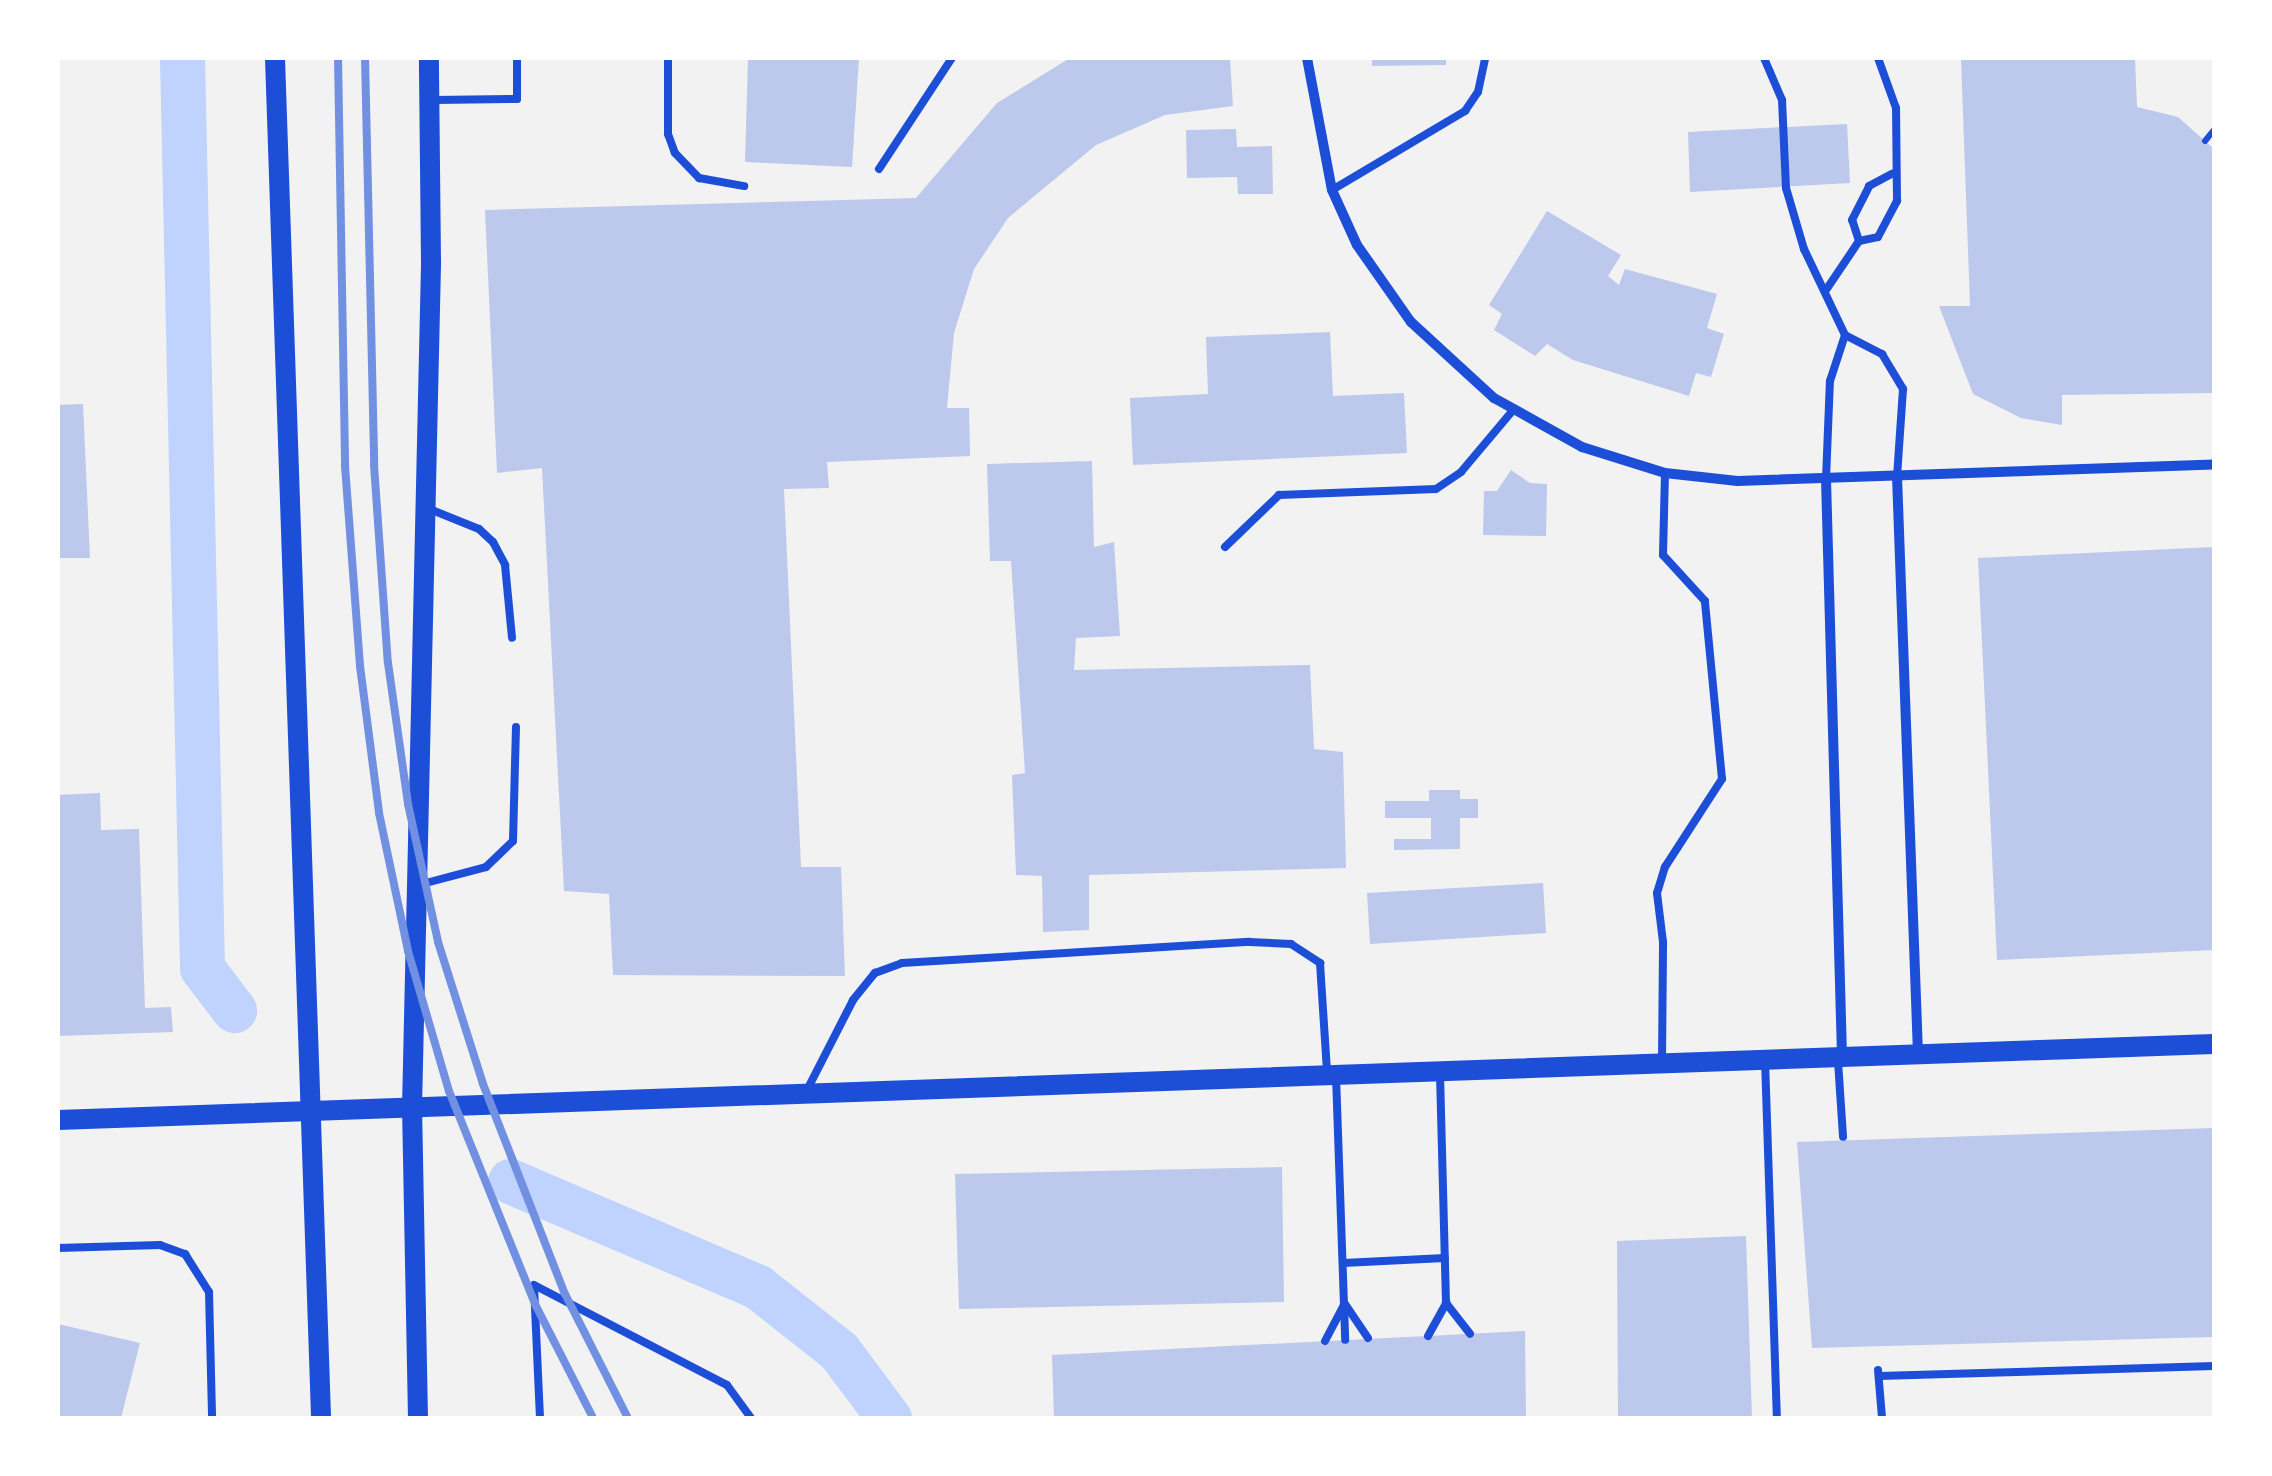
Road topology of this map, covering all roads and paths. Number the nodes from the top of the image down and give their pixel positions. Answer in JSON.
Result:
{"nodes":[{"id":1,"x":275,"y":58,"type":"edge"},
{"id":2,"x":429,"y":58,"type":"edge"},
{"id":3,"x":517,"y":58,"type":"edge"},
{"id":4,"x":668,"y":58,"type":"edge"},
{"id":5,"x":952,"y":58,"type":"edge"},
{"id":6,"x":1306,"y":58,"type":"edge"},
{"id":7,"x":1486,"y":58,"type":"edge"},
{"id":8,"x":1764,"y":58,"type":"edge"},
{"id":9,"x":1878,"y":58,"type":"edge"},
{"id":10,"x":429,"y":100,"type":"junction"},
{"id":11,"x":2214,"y":130,"type":"edge"},
{"id":12,"x":2205,"y":140,"type":"dead end"},
{"id":13,"x":880,"y":168,"type":"dead end"},
{"id":14,"x":1892,"y":174,"type":"junction"},
{"id":15,"x":744,"y":186,"type":"dead end"},
{"id":16,"x":1332,"y":190,"type":"junction"},
{"id":17,"x":1859,"y":242,"type":"junction"},
{"id":18,"x":1826,"y":290,"type":"junction"},
{"id":19,"x":1846,"y":335,"type":"junction"},
{"id":20,"x":1514,"y":410,"type":"junction"},
{"id":21,"x":2214,"y":464,"type":"edge"},
{"id":22,"x":1665,"y":473,"type":"junction"},
{"id":23,"x":1898,"y":476,"type":"junction"},
{"id":24,"x":1826,"y":479,"type":"junction"},
{"id":25,"x":426,"y":508,"type":"junction"},
{"id":26,"x":1225,"y":547,"type":"dead end"},
{"id":27,"x":512,"y":638,"type":"dead end"},
{"id":28,"x":516,"y":726,"type":"dead end"},
{"id":29,"x":417,"y":886,"type":"junction"},
{"id":30,"x":2214,"y":1044,"type":"edge"},
{"id":31,"x":1918,"y":1054,"type":"junction"},
{"id":32,"x":1840,"y":1056,"type":"junction"},
{"id":33,"x":1765,"y":1060,"type":"junction"},
{"id":34,"x":1662,"y":1063,"type":"junction"},
{"id":35,"x":1440,"y":1072,"type":"junction"},
{"id":36,"x":1332,"y":1076,"type":"junction"},
{"id":37,"x":804,"y":1095,"type":"junction"},
{"id":38,"x":412,"y":1108,"type":"junction"},
{"id":39,"x":311,"y":1111,"type":"junction"},
{"id":40,"x":58,"y":1120,"type":"edge"},
{"id":41,"x":1843,"y":1137,"type":"dead end"},
{"id":42,"x":58,"y":1248,"type":"edge"},
{"id":43,"x":1445,"y":1258,"type":"junction"},
{"id":44,"x":1344,"y":1263,"type":"junction"},
{"id":45,"x":1446,"y":1303,"type":"junction"},
{"id":46,"x":1345,"y":1304,"type":"junction"},
{"id":47,"x":1470,"y":1334,"type":"dead end"},
{"id":48,"x":1428,"y":1336,"type":"dead end"},
{"id":49,"x":1368,"y":1338,"type":"dead end"},
{"id":50,"x":1325,"y":1340,"type":"dead end"},
{"id":51,"x":1345,"y":1340,"type":"dead end"},
{"id":52,"x":2214,"y":1366,"type":"edge"},
{"id":53,"x":212,"y":1418,"type":"edge"},
{"id":54,"x":321,"y":1418,"type":"edge"},
{"id":55,"x":418,"y":1418,"type":"edge"},
{"id":56,"x":540,"y":1418,"type":"edge"},
{"id":57,"x":751,"y":1418,"type":"edge"},
{"id":58,"x":1777,"y":1418,"type":"edge"},
{"id":59,"x":1882,"y":1418,"type":"edge"}],
"edges":[{"from":1,"to":39,"type":"main road"},
{"from":2,"to":10,"type":"main road"},
{"from":3,"to":10,"type":"lane"},
{"from":4,"to":15,"type":"lane"},
{"from":5,"to":13,"type":"lane"},
{"from":6,"to":16,"type":"street"},
{"from":7,"to":16,"type":"lane"},
{"from":8,"to":18,"type":"lane"},
{"from":9,"to":14,"type":"lane"},
{"from":10,"to":25,"type":"main road"},
{"from":11,"to":12,"type":"path"},
{"from":14,"to":17,"type":"lane"},
{"from":14,"to":17,"type":"lane"},
{"from":16,"to":20,"type":"street"},
{"from":17,"to":18,"type":"lane"},
{"from":18,"to":19,"type":"lane"},
{"from":19,"to":23,"type":"lane"},
{"from":19,"to":24,"type":"lane"},
{"from":20,"to":22,"type":"street"},
{"from":20,"to":26,"type":"lane"},
{"from":21,"to":23,"type":"street"},
{"from":22,"to":24,"type":"street"},
{"from":22,"to":34,"type":"lane"},
{"from":23,"to":24,"type":"street"},
{"from":23,"to":31,"type":"street"},
{"from":24,"to":32,"type":"street"},
{"from":25,"to":27,"type":"lane"},
{"from":25,"to":29,"type":"main road"},
{"from":28,"to":29,"type":"lane"},
{"from":29,"to":38,"type":"main road"},
{"from":30,"to":31,"type":"main road"},
{"from":31,"to":32,"type":"main road"},
{"from":32,"to":33,"type":"main road"},
{"from":32,"to":41,"type":"lane"},
{"from":33,"to":34,"type":"main road"},
{"from":33,"to":58,"type":"lane"},
{"from":34,"to":35,"type":"main road"},
{"from":35,"to":36,"type":"main road"},
{"from":35,"to":43,"type":"lane"},
{"from":36,"to":37,"type":"main road"},
{"from":36,"to":37,"type":"lane"},
{"from":36,"to":44,"type":"lane"},
{"from":37,"to":38,"type":"main road"},
{"from":38,"to":39,"type":"main road"},
{"from":38,"to":55,"type":"main road"},
{"from":39,"to":40,"type":"main road"},
{"from":39,"to":54,"type":"main road"},
{"from":42,"to":53,"type":"lane"},
{"from":43,"to":44,"type":"lane"},
{"from":43,"to":45,"type":"lane"},
{"from":44,"to":46,"type":"lane"},
{"from":45,"to":47,"type":"lane"},
{"from":45,"to":48,"type":"lane"},
{"from":46,"to":49,"type":"lane"},
{"from":46,"to":50,"type":"lane"},
{"from":46,"to":51,"type":"lane"},
{"from":52,"to":59,"type":"lane"},
{"from":56,"to":57,"type":"lane"}]}
